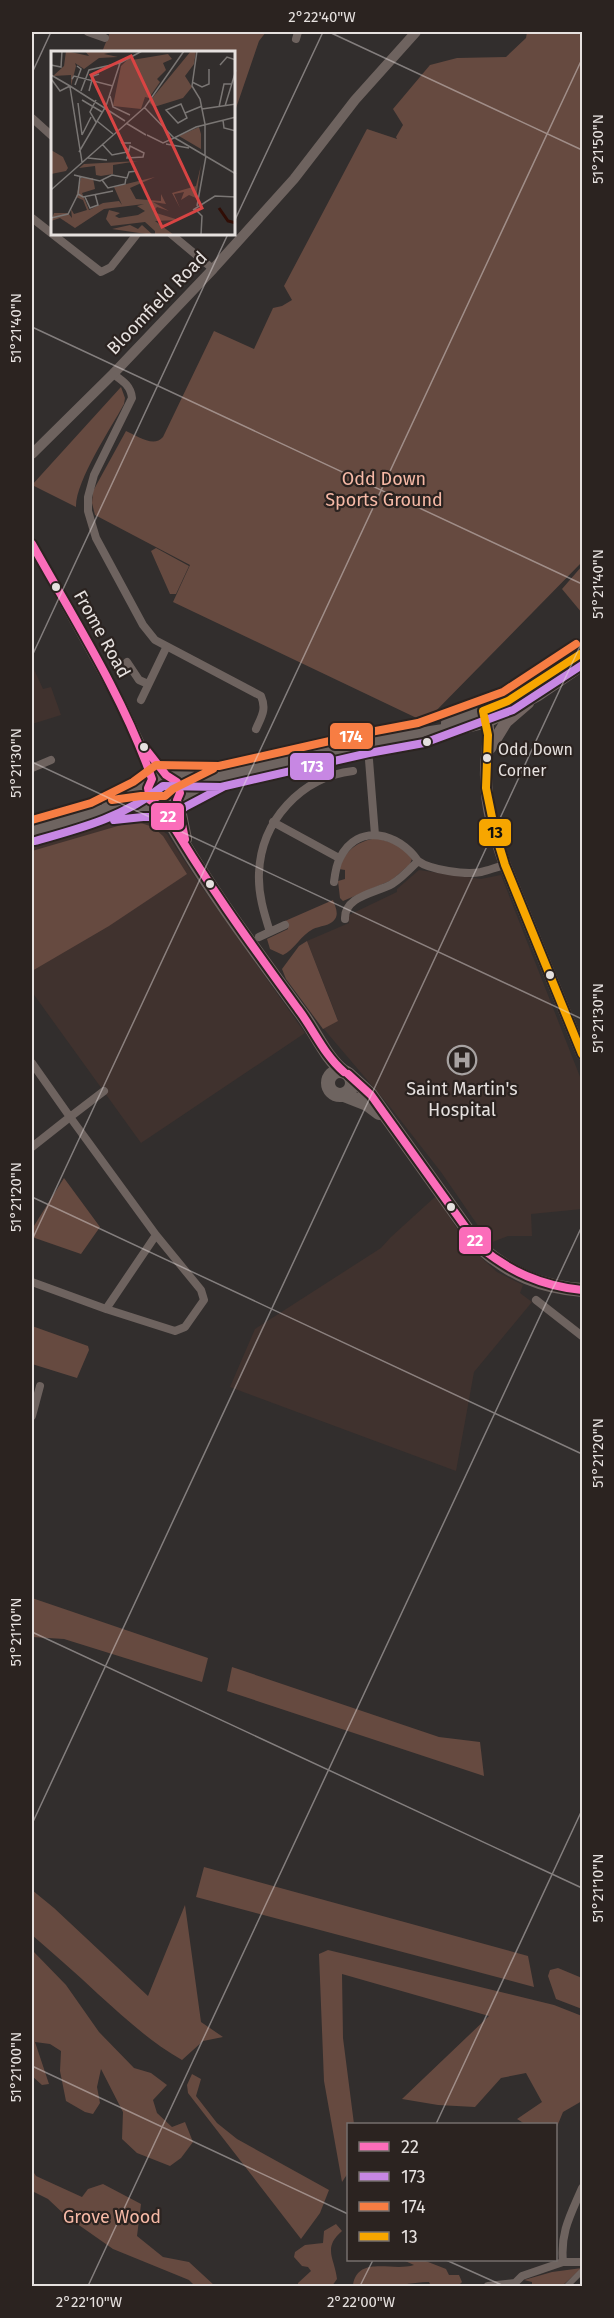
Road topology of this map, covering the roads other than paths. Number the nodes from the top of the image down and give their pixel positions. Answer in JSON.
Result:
{"nodes":[{"id":1,"x":88,"y":32,"type":"edge"},
{"id":2,"x":416,"y":32,"type":"edge"},
{"id":3,"x":105,"y":38,"type":"dead end"},
{"id":4,"x":32,"y":118,"type":"edge"},
{"id":5,"x":51,"y":135,"type":"edge"},
{"id":6,"x":32,"y":218,"type":"edge"},
{"id":7,"x":51,"y":234,"type":"edge"},
{"id":8,"x":54,"y":236,"type":"edge"},
{"id":9,"x":135,"y":236,"type":"edge"},
{"id":10,"x":173,"y":236,"type":"edge"},
{"id":11,"x":213,"y":269,"type":"junction"},
{"id":12,"x":113,"y":374,"type":"junction"},
{"id":13,"x":32,"y":454,"type":"edge"},
{"id":14,"x":32,"y":544,"type":"edge"},
{"id":15,"x":166,"y":648,"type":"junction"},
{"id":16,"x":582,"y":653,"type":"edge"},
{"id":17,"x":127,"y":662,"type":"dead end"},
{"id":18,"x":582,"y":664,"type":"edge"},
{"id":19,"x":148,"y":684,"type":"junction"},
{"id":20,"x":538,"y":694,"type":"junction"},
{"id":21,"x":141,"y":700,"type":"dead end"},
{"id":22,"x":485,"y":716,"type":"junction"},
{"id":23,"x":256,"y":729,"type":"dead end"},
{"id":24,"x":140,"y":742,"type":"junction"},
{"id":25,"x":487,"y":754,"type":"junction"},
{"id":26,"x":51,"y":760,"type":"dead end"},
{"id":27,"x":369,"y":760,"type":"dead end"},
{"id":28,"x":32,"y":768,"type":"edge"},
{"id":29,"x":353,"y":771,"type":"dead end"},
{"id":30,"x":169,"y":776,"type":"junction"},
{"id":31,"x":220,"y":777,"type":"junction"},
{"id":32,"x":151,"y":782,"type":"junction"},
{"id":33,"x":178,"y":799,"type":"junction"},
{"id":34,"x":159,"y":807,"type":"junction"},
{"id":35,"x":95,"y":813,"type":"junction"},
{"id":36,"x":273,"y":822,"type":"junction"},
{"id":37,"x":32,"y":831,"type":"edge"},
{"id":38,"x":375,"y":835,"type":"junction"},
{"id":39,"x":187,"y":848,"type":"junction"},
{"id":40,"x":339,"y":858,"type":"junction"},
{"id":41,"x":418,"y":861,"type":"junction"},
{"id":42,"x":505,"y":865,"type":"junction"},
{"id":43,"x":334,"y":882,"type":"dead end"},
{"id":44,"x":345,"y":919,"type":"dead end"},
{"id":45,"x":285,"y":925,"type":"dead end"},
{"id":46,"x":270,"y":932,"type":"junction"},
{"id":47,"x":259,"y":937,"type":"dead end"},
{"id":48,"x":315,"y":1032,"type":"junction"},
{"id":49,"x":582,"y":1054,"type":"edge"},
{"id":50,"x":33,"y":1068,"type":"edge"},
{"id":51,"x":346,"y":1073,"type":"junction"},
{"id":52,"x":328,"y":1079,"type":"junction"},
{"id":53,"x":104,"y":1091,"type":"dead end"},
{"id":54,"x":344,"y":1095,"type":"junction"},
{"id":55,"x":70,"y":1117,"type":"junction"},
{"id":56,"x":388,"y":1122,"type":"junction"},
{"id":57,"x":32,"y":1147,"type":"edge"},
{"id":58,"x":156,"y":1235,"type":"junction"},
{"id":59,"x":32,"y":1282,"type":"edge"},
{"id":60,"x":582,"y":1290,"type":"edge"},
{"id":61,"x":536,"y":1300,"type":"dead end"},
{"id":62,"x":106,"y":1309,"type":"junction"},
{"id":63,"x":582,"y":1336,"type":"edge"},
{"id":64,"x":40,"y":1386,"type":"dead end"},
{"id":65,"x":34,"y":1396,"type":"edge"},
{"id":66,"x":32,"y":1416,"type":"edge"},
{"id":67,"x":582,"y":2188,"type":"edge"},
{"id":68,"x":563,"y":2262,"type":"junction"},
{"id":69,"x":582,"y":2262,"type":"edge"},
{"id":70,"x":582,"y":2271,"type":"edge"},
{"id":71,"x":517,"y":2284,"type":"edge"},
{"id":72,"x":488,"y":2286,"type":"edge"},
{"id":73,"x":567,"y":2286,"type":"edge"}],
"edges":[{"from":1,"to":3,"type":"street"},
{"from":2,"to":11,"type":"street","name":"Bloomfield Road"},
{"from":4,"to":5,"type":"street"},
{"from":6,"to":7,"type":"street"},
{"from":8,"to":9,"type":"street"},
{"from":10,"to":11,"type":"street"},
{"from":11,"to":12,"type":"street","name":"Bloomfield Road"},
{"from":12,"to":13,"type":"street","name":"Bloomfield Road"},
{"from":12,"to":15,"type":"street"},
{"from":14,"to":24,"type":"street","name":"Frome Road"},
{"from":15,"to":19,"type":"street"},
{"from":15,"to":23,"type":"street"},
{"from":16,"to":22,"type":"main road"},
{"from":17,"to":19,"type":"street"},
{"from":18,"to":20,"type":"main road"},
{"from":19,"to":21,"type":"street"},
{"from":20,"to":22,"type":"main road"},
{"from":20,"to":25,"type":"main road"},
{"from":22,"to":25,"type":"main road"},
{"from":22,"to":31,"type":"main road"},
{"from":24,"to":30,"type":"street","name":"Frome Road"},
{"from":24,"to":32,"type":"street","name":"Frome Road"},
{"from":25,"to":42,"type":"main road"},
{"from":26,"to":28,"type":"street"},
{"from":27,"to":38,"type":"street"},
{"from":29,"to":36,"type":"street"},
{"from":30,"to":31,"type":"main road"},
{"from":30,"to":32,"type":"main road"},
{"from":30,"to":33,"type":"main road"},
{"from":31,"to":33,"type":"main road"},
{"from":32,"to":34,"type":"main road"},
{"from":32,"to":35,"type":"main road"},
{"from":33,"to":34,"type":"main road"},
{"from":33,"to":39,"type":"main road"},
{"from":34,"to":35,"type":"main road"},
{"from":34,"to":39,"type":"main road"},
{"from":35,"to":37,"type":"main road"},
{"from":36,"to":40,"type":"street"},
{"from":36,"to":46,"type":"street"},
{"from":38,"to":40,"type":"street"},
{"from":38,"to":41,"type":"street"},
{"from":39,"to":48,"type":"main road"},
{"from":40,"to":43,"type":"street"},
{"from":41,"to":42,"type":"street"},
{"from":41,"to":44,"type":"street"},
{"from":42,"to":49,"type":"main road"},
{"from":45,"to":46,"type":"street"},
{"from":46,"to":47,"type":"street"},
{"from":48,"to":51,"type":"main road"},
{"from":48,"to":52,"type":"main road"},
{"from":50,"to":55,"type":"street"},
{"from":51,"to":52,"type":"main road"},
{"from":51,"to":54,"type":"main road"},
{"from":51,"to":56,"type":"main road"},
{"from":52,"to":54,"type":"main road"},
{"from":53,"to":55,"type":"street"},
{"from":54,"to":56,"type":"main road"},
{"from":55,"to":57,"type":"street"},
{"from":55,"to":58,"type":"street"},
{"from":56,"to":60,"type":"main road"},
{"from":58,"to":62,"type":"street"},
{"from":58,"to":62,"type":"street"},
{"from":59,"to":62,"type":"street"},
{"from":61,"to":63,"type":"street"},
{"from":64,"to":65,"type":"street"},
{"from":65,"to":66,"type":"street"},
{"from":67,"to":68,"type":"street"},
{"from":68,"to":69,"type":"street"},
{"from":68,"to":71,"type":"street"},
{"from":70,"to":73,"type":"street"},
{"from":71,"to":72,"type":"street"}]}
